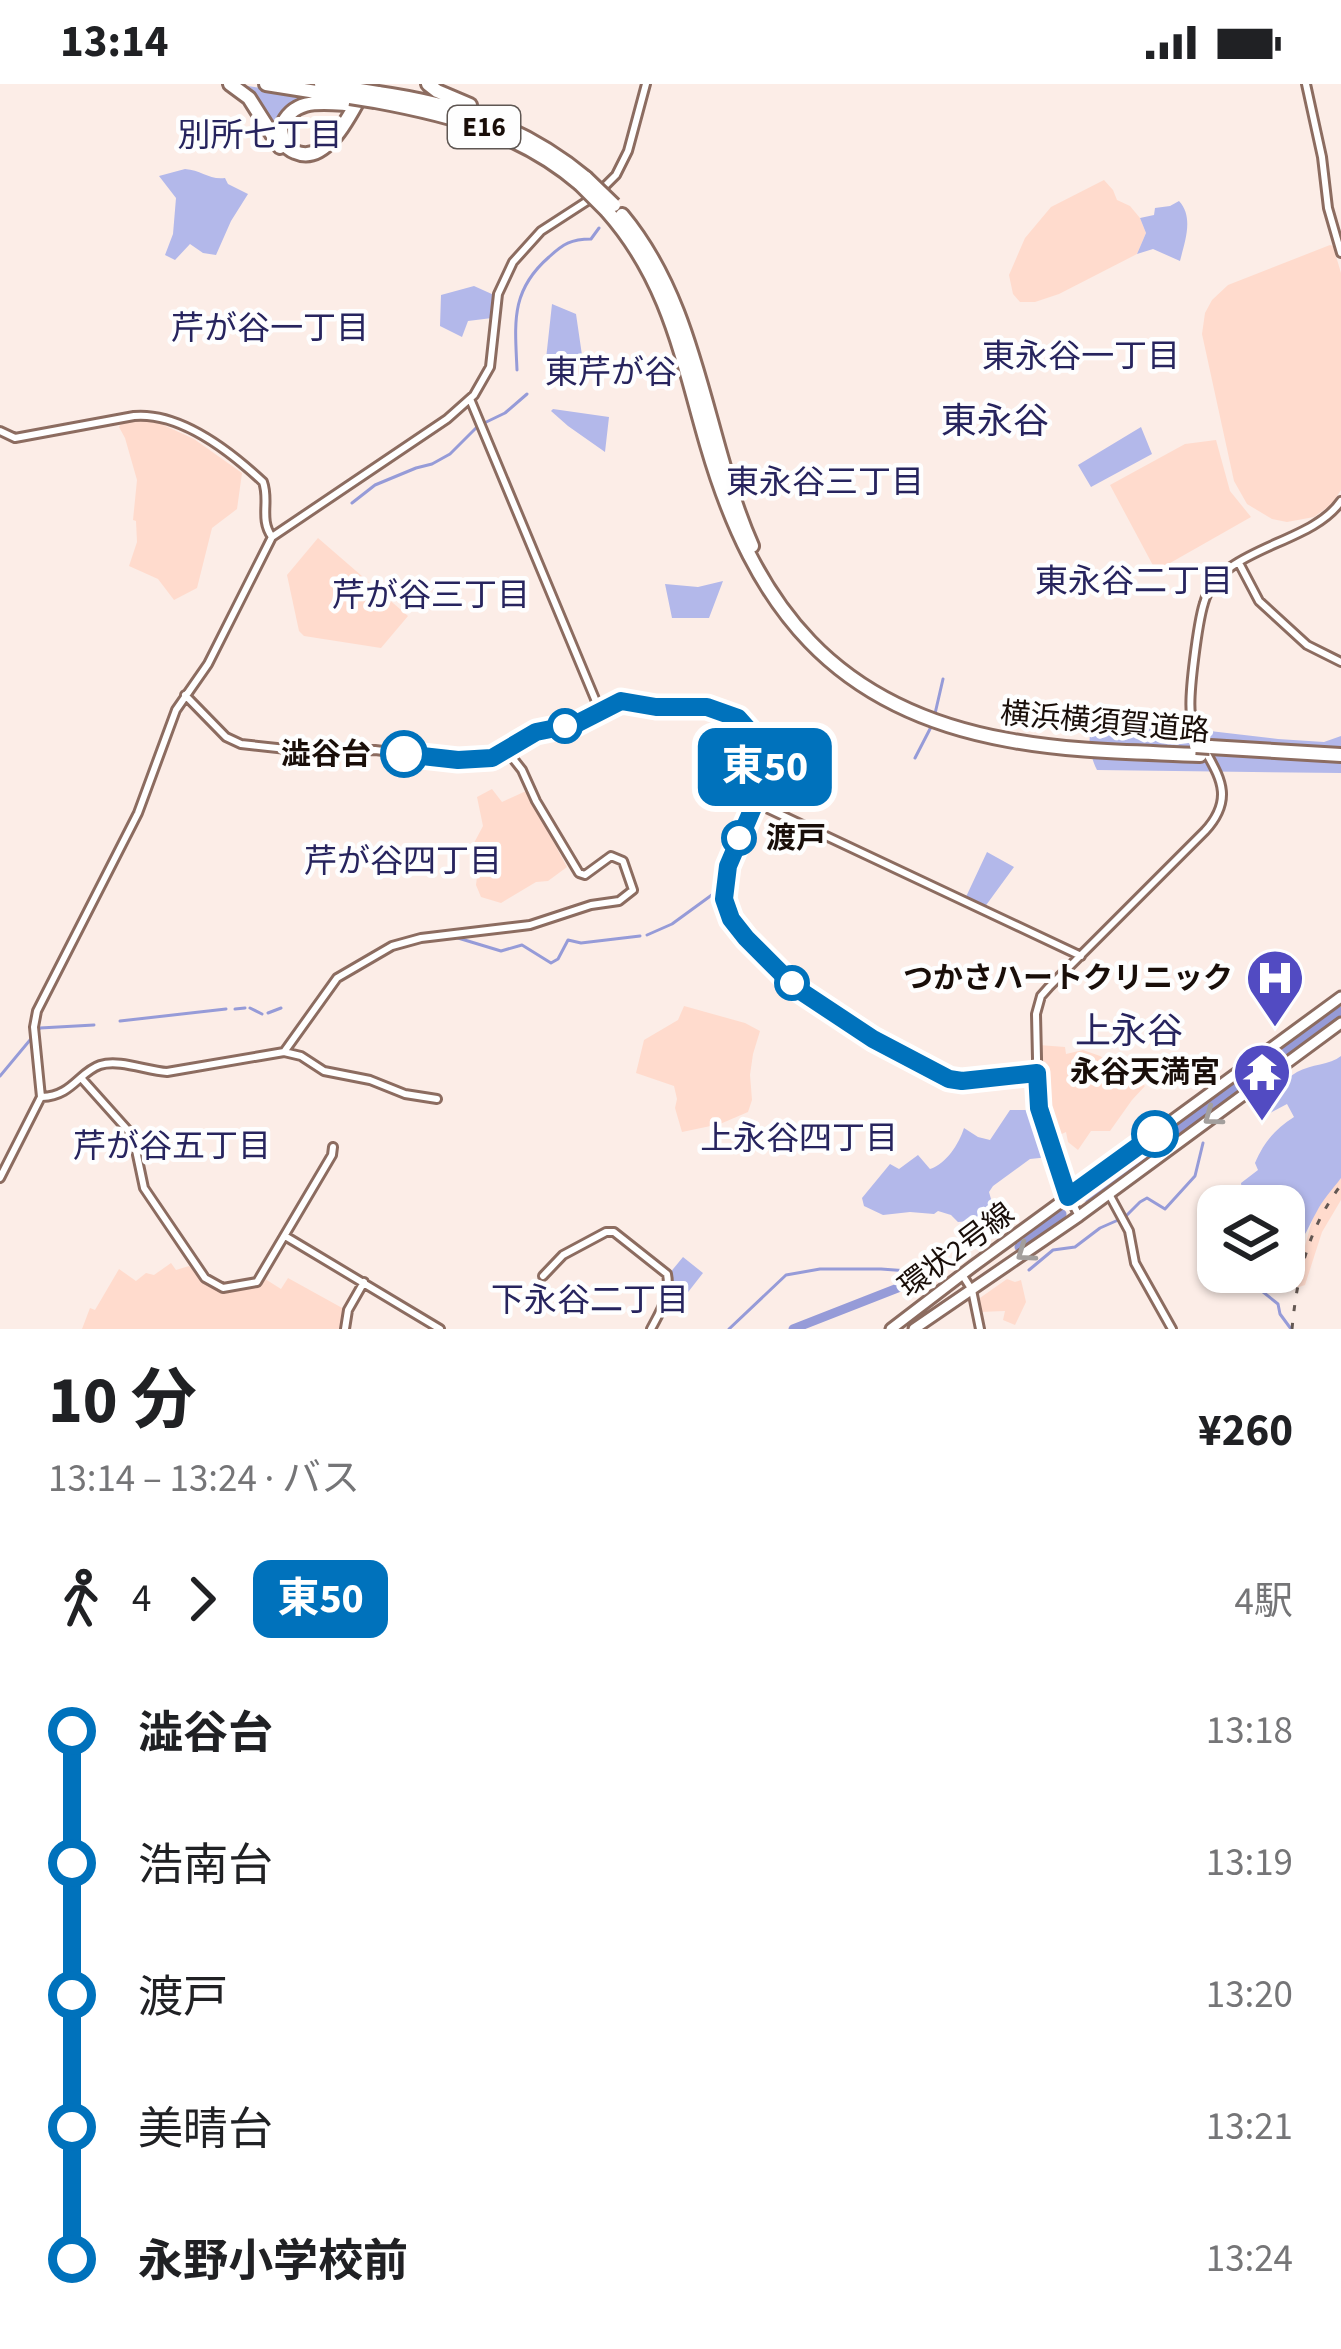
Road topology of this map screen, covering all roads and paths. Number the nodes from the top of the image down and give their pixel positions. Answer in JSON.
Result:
{"nodes":[{"id":1,"x":230,"y":84,"type":"edge"},
{"id":2,"x":266,"y":84,"type":"edge"},
{"id":3,"x":321,"y":84,"type":"edge"},
{"id":4,"x":428,"y":84,"type":"edge"},
{"id":5,"x":646,"y":84,"type":"edge"},
{"id":6,"x":1306,"y":84,"type":"edge"},
{"id":7,"x":364,"y":95,"type":"edge"},
{"id":8,"x":526,"y":136,"type":"junction"},
{"id":9,"x":583,"y":181,"type":"junction"},
{"id":10,"x":1341,"y":254,"type":"edge"},
{"id":11,"x":470,"y":399,"type":"junction"},
{"id":12,"x":0,"y":431,"type":"edge"},
{"id":13,"x":1341,"y":501,"type":"edge"},
{"id":14,"x":272,"y":537,"type":"junction"},
{"id":15,"x":1239,"y":563,"type":"junction"},
{"id":16,"x":1341,"y":662,"type":"edge"},
{"id":17,"x":185,"y":695,"type":"junction"},
{"id":18,"x":600,"y":711,"type":"junction"},
{"id":19,"x":507,"y":752,"type":"junction"},
{"id":20,"x":1341,"y":758,"type":"edge"},
{"id":21,"x":756,"y":803,"type":"junction"},
{"id":22,"x":1081,"y":956,"type":"junction"},
{"id":23,"x":1341,"y":997,"type":"edge"},
{"id":24,"x":1341,"y":1023,"type":"edge"},
{"id":25,"x":284,"y":1052,"type":"junction"},
{"id":26,"x":1037,"y":1073,"type":"junction"},
{"id":27,"x":82,"y":1079,"type":"junction"},
{"id":28,"x":41,"y":1097,"type":"junction"},
{"id":29,"x":437,"y":1099,"type":"dead end"},
{"id":30,"x":333,"y":1147,"type":"dead end"},
{"id":31,"x":0,"y":1178,"type":"edge"},
{"id":32,"x":1109,"y":1194,"type":"junction"},
{"id":33,"x":1068,"y":1197,"type":"junction"},
{"id":34,"x":1079,"y":1216,"type":"junction"},
{"id":35,"x":285,"y":1236,"type":"junction"},
{"id":36,"x":962,"y":1275,"type":"junction"},
{"id":37,"x":542,"y":1276,"type":"dead end"},
{"id":38,"x":364,"y":1282,"type":"junction"},
{"id":39,"x":971,"y":1290,"type":"junction"},
{"id":40,"x":345,"y":1329,"type":"edge"},
{"id":41,"x":440,"y":1329,"type":"edge"},
{"id":42,"x":651,"y":1329,"type":"edge"},
{"id":43,"x":891,"y":1329,"type":"edge"},
{"id":44,"x":914,"y":1329,"type":"edge"},
{"id":45,"x":980,"y":1329,"type":"edge"},
{"id":46,"x":1172,"y":1329,"type":"edge"}],
"edges":[{"from":1,"to":7,"type":"highway"},
{"from":2,"to":7,"type":"highway","name":"横浜横須賀道路","number":"E16"},
{"from":3,"to":7,"type":"highway","name":"横浜横須賀道路","number":"E16"},
{"from":4,"to":8,"type":"highway"},
{"from":5,"to":11,"type":"street"},
{"from":6,"to":10,"type":"street"},
{"from":7,"to":7,"type":"highway"},
{"from":7,"to":8,"type":"highway","name":"横浜横須賀道路","number":"E16"},
{"from":7,"to":9,"type":"highway","name":"横浜横須賀道路","number":"E16"},
{"from":8,"to":9,"type":"highway","name":"横浜横須賀道路","number":"E16"},
{"from":9,"to":20,"type":"highway","name":"横浜横須賀道路","number":"E16","bridge":true},
{"from":11,"to":14,"type":"street"},
{"from":11,"to":18,"type":"street"},
{"from":12,"to":14,"type":"street"},
{"from":13,"to":15,"type":"street"},
{"from":14,"to":17,"type":"street"},
{"from":15,"to":16,"type":"street"},
{"from":15,"to":22,"type":"street"},
{"from":17,"to":19,"type":"street"},
{"from":17,"to":28,"type":"street"},
{"from":18,"to":19,"type":"street"},
{"from":18,"to":21,"type":"street"},
{"from":19,"to":25,"type":"street"},
{"from":21,"to":22,"type":"street"},
{"from":21,"to":26,"type":"street"},
{"from":22,"to":26,"type":"street"},
{"from":23,"to":33,"type":"main road","name":"環状2号線"},
{"from":24,"to":32,"type":"main road","name":"環状2号線","one_way":true},
{"from":25,"to":27,"type":"street"},
{"from":25,"to":29,"type":"street"},
{"from":26,"to":33,"type":"street"},
{"from":27,"to":28,"type":"street"},
{"from":27,"to":35,"type":"street"},
{"from":28,"to":31,"type":"street"},
{"from":30,"to":35,"type":"street"},
{"from":32,"to":34,"type":"main road","name":"環状2号線"},
{"from":32,"to":46,"type":"street"},
{"from":33,"to":34,"type":"street"},
{"from":33,"to":36,"type":"main road","name":"環状2号線"},
{"from":34,"to":39,"type":"main road","name":"環状2号線","one_way":true},
{"from":35,"to":38,"type":"street"},
{"from":36,"to":39,"type":"street"},
{"from":36,"to":43,"type":"main road","name":"環状2号線"},
{"from":37,"to":42,"type":"street"},
{"from":38,"to":40,"type":"street"},
{"from":38,"to":41,"type":"street"},
{"from":39,"to":44,"type":"main road","name":"環状2号線"},
{"from":39,"to":45,"type":"street"}]}
